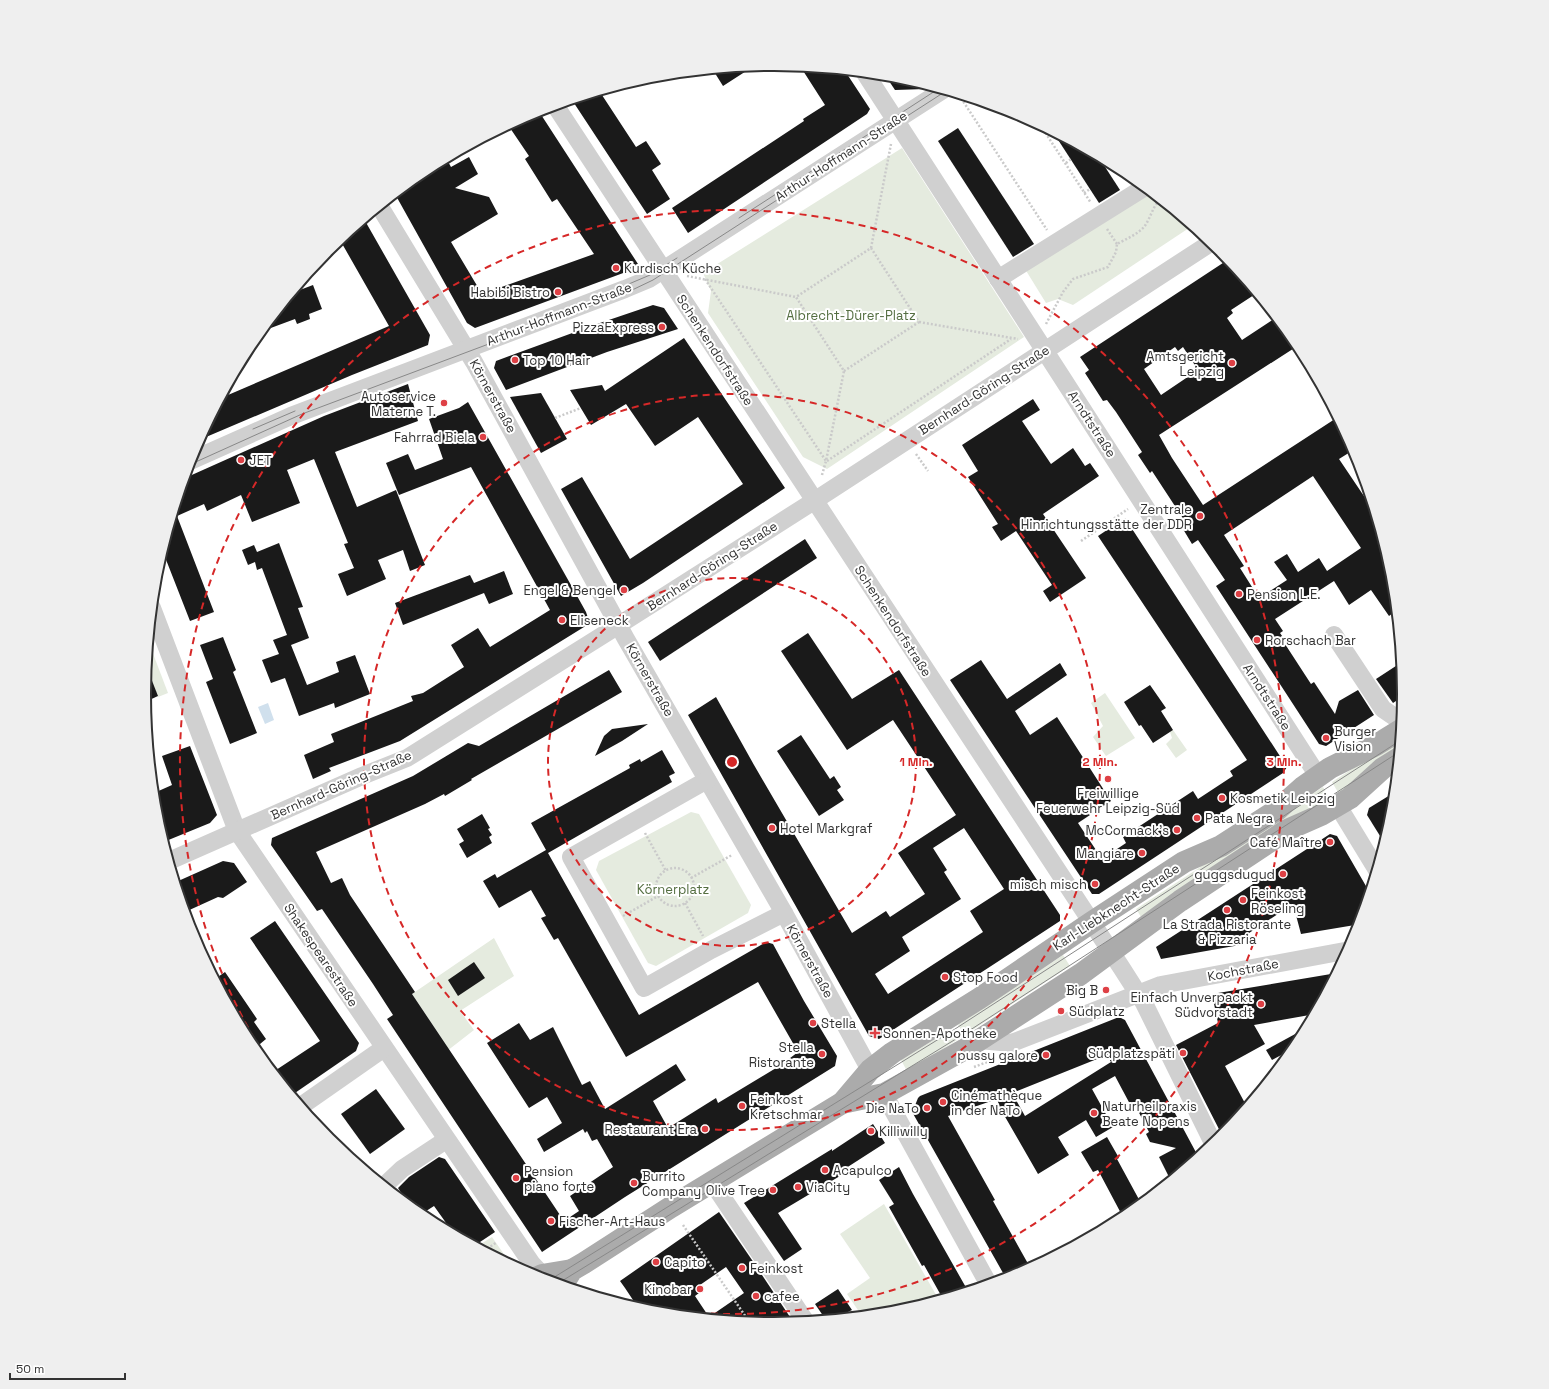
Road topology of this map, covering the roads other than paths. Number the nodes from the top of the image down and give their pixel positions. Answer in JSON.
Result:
{"nodes":[{"id":1,"x":868,"y":78,"type":"edge"},
{"id":2,"x":939,"y":93,"type":"edge"},
{"id":3,"x":558,"y":110,"type":"edge"},
{"id":4,"x":896,"y":120,"type":"junction"},
{"id":5,"x":1140,"y":190,"type":"edge"},
{"id":6,"x":382,"y":210,"type":"edge"},
{"id":7,"x":1206,"y":245,"type":"edge"},
{"id":8,"x":662,"y":271,"type":"junction"},
{"id":9,"x":998,"y":279,"type":"junction"},
{"id":10,"x":1041,"y":345,"type":"junction"},
{"id":11,"x":466,"y":349,"type":"junction"},
{"id":12,"x":197,"y":458,"type":"edge"},
{"id":13,"x":814,"y":501,"type":"junction"},
{"id":14,"x":156,"y":617,"type":"edge"},
{"id":15,"x":619,"y":625,"type":"junction"},
{"id":16,"x":1334,"y":635,"type":"dead end"},
{"id":17,"x":1397,"y":719,"type":"edge"},
{"id":18,"x":1397,"y":732,"type":"edge"},
{"id":19,"x":1394,"y":761,"type":"edge"},
{"id":20,"x":1318,"y":776,"type":"junction"},
{"id":21,"x":707,"y":780,"type":"junction"},
{"id":22,"x":1338,"y":806,"type":"junction"},
{"id":23,"x":236,"y":831,"type":"junction"},
{"id":24,"x":173,"y":859,"type":"edge"},
{"id":25,"x":1374,"y":865,"type":"edge"},
{"id":26,"x":784,"y":912,"type":"junction"},
{"id":27,"x":1092,"y":922,"type":"junction"},
{"id":28,"x":1111,"y":951,"type":"junction"},
{"id":29,"x":1343,"y":951,"type":"edge"},
{"id":30,"x":1138,"y":994,"type":"junction"},
{"id":31,"x":979,"y":1040,"type":"junction"},
{"id":32,"x":384,"y":1048,"type":"junction"},
{"id":33,"x":870,"y":1070,"type":"junction"},
{"id":34,"x":886,"y":1097,"type":"junction"},
{"id":35,"x":304,"y":1103,"type":"edge"},
{"id":36,"x":842,"y":1103,"type":"junction"},
{"id":37,"x":1211,"y":1139,"type":"edge"},
{"id":38,"x":446,"y":1140,"type":"junction"},
{"id":39,"x":712,"y":1182,"type":"junction"},
{"id":40,"x":387,"y":1183,"type":"edge"},
{"id":41,"x":537,"y":1272,"type":"edge"},
{"id":42,"x":555,"y":1278,"type":"edge"},
{"id":43,"x":567,"y":1278,"type":"edge"},
{"id":44,"x":987,"y":1281,"type":"edge"},
{"id":45,"x":803,"y":1317,"type":"edge"}],
"edges":[{"from":1,"to":4,"type":"street","name":"Arndtstraße"},
{"from":2,"to":4,"type":"street","name":"Arthur-Hoffmann-Straße"},
{"from":3,"to":8,"type":"street","name":"Schenkendorfstraße"},
{"from":4,"to":8,"type":"street","name":"Arthur-Hoffmann-Straße"},
{"from":4,"to":9,"type":"street","name":"Arndtstraße"},
{"from":5,"to":9,"type":"street"},
{"from":6,"to":11,"type":"street","name":"Körnerstraße"},
{"from":7,"to":10,"type":"street","name":"Bernhard-Göring-Straße"},
{"from":8,"to":11,"type":"street","name":"Arthur-Hoffmann-Straße"},
{"from":8,"to":13,"type":"street","name":"Schenkendorfstraße"},
{"from":9,"to":10,"type":"street","name":"Arndtstraße"},
{"from":10,"to":13,"type":"street","name":"Bernhard-Göring-Straße"},
{"from":10,"to":20,"type":"street","name":"Arndtstraße"},
{"from":11,"to":12,"type":"street","name":"Arthur-Hoffmann-Straße"},
{"from":11,"to":15,"type":"street","name":"Körnerstraße"},
{"from":13,"to":15,"type":"street","name":"Bernhard-Göring-Straße"},
{"from":13,"to":27,"type":"street","name":"Schenkendorfstraße"},
{"from":14,"to":23,"type":"street","name":"Shakespearestraße"},
{"from":15,"to":21,"type":"street","name":"Körnerstraße"},
{"from":15,"to":23,"type":"street","name":"Bernhard-Göring-Straße"},
{"from":16,"to":17,"type":"street"},
{"from":18,"to":20,"type":"main road","name":"Karl-Liebknecht-Straße"},
{"from":19,"to":22,"type":"main road","name":"Karl-Liebknecht-Straße"},
{"from":20,"to":27,"type":"main road","name":"Karl-Liebknecht-Straße"},
{"from":21,"to":26,"type":"street","name":"Körnerstraße"},
{"from":21,"to":26,"type":"street"},
{"from":22,"to":25,"type":"street"},
{"from":22,"to":28,"type":"main road","name":"Karl-Liebknecht-Straße"},
{"from":23,"to":24,"type":"street","name":"Bernhard-Göring-Straße"},
{"from":23,"to":32,"type":"street","name":"Shakespearestraße"},
{"from":26,"to":33,"type":"street","name":"Körnerstraße"},
{"from":27,"to":28,"type":"street","name":"Schenkendorfstraße"},
{"from":27,"to":33,"type":"main road","name":"Karl-Liebknecht-Straße"},
{"from":28,"to":30,"type":"street","name":"Schenkendorfstraße"},
{"from":28,"to":31,"type":"main road","name":"Karl-Liebknecht-Straße"},
{"from":29,"to":30,"type":"street","name":"Kochstraße"},
{"from":30,"to":31,"type":"street"},
{"from":30,"to":37,"type":"street","name":"Schenkendorfstraße"},
{"from":31,"to":34,"type":"main road","name":"Karl-Liebknecht-Straße"},
{"from":32,"to":35,"type":"street"},
{"from":32,"to":38,"type":"street","name":"Shakespearestraße"},
{"from":33,"to":36,"type":"main road","name":"Karl-Liebknecht-Straße"},
{"from":34,"to":36,"type":"main road","name":"Karl-Liebknecht-Straße"},
{"from":34,"to":44,"type":"street"},
{"from":36,"to":39,"type":"main road","name":"Karl-Liebknecht-Straße"},
{"from":38,"to":40,"type":"street"},
{"from":38,"to":41,"type":"street","name":"Shakespearestraße"},
{"from":39,"to":43,"type":"main road","name":"Karl-Liebknecht-Straße"},
{"from":39,"to":45,"type":"street"},
{"from":42,"to":43,"type":"main road","name":"Karl-Liebknecht-Straße"}]}
